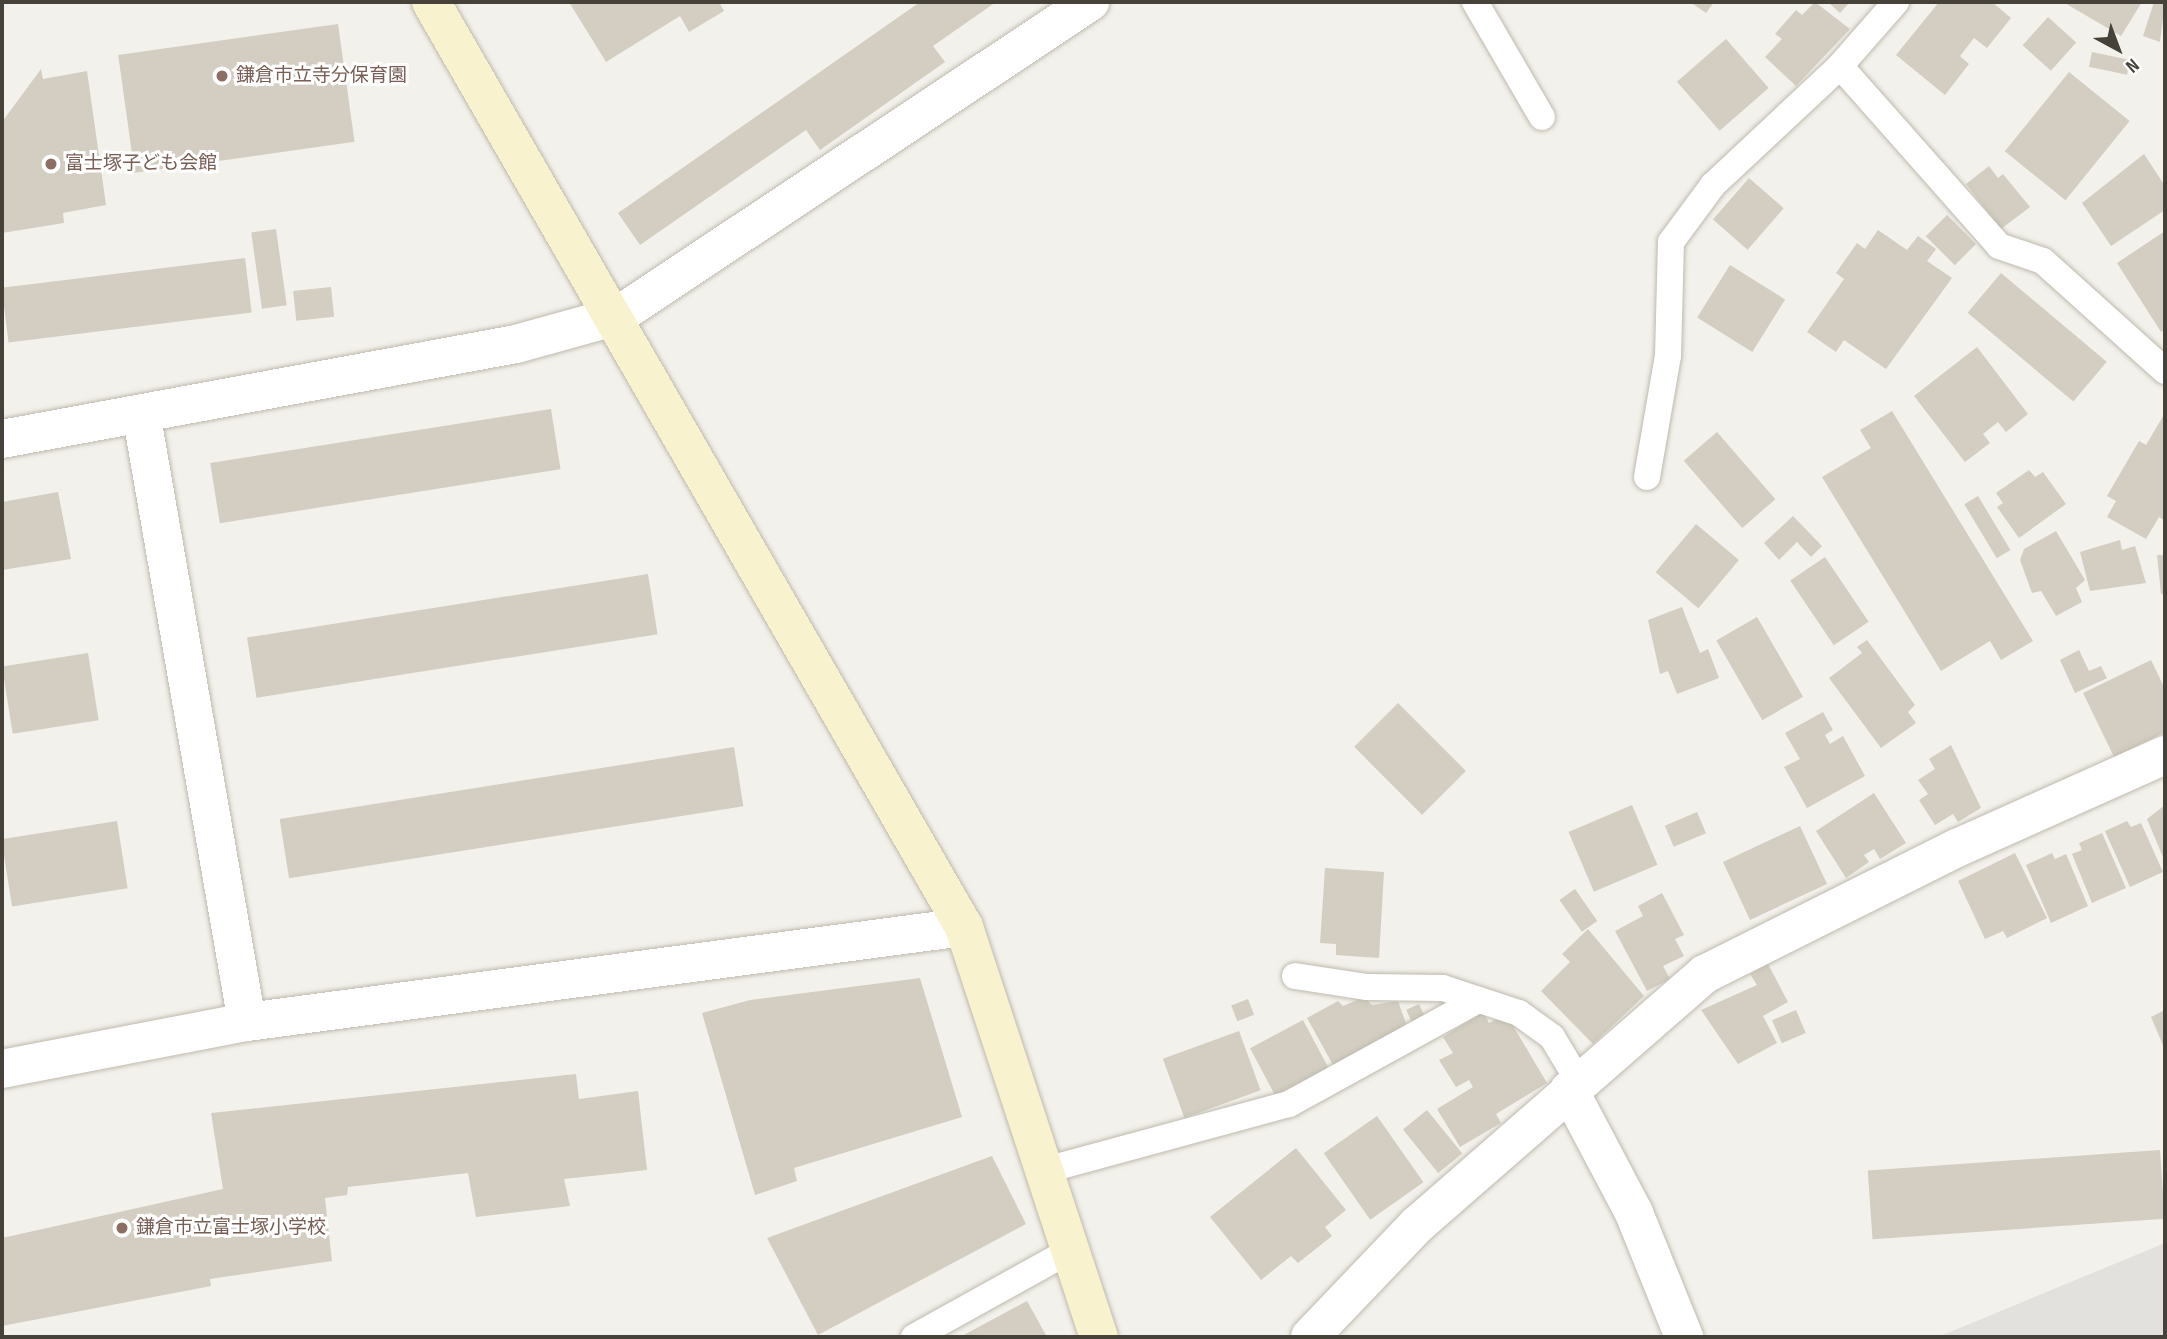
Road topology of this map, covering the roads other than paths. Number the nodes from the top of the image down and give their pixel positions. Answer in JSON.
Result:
{"nodes":[{"id":1,"x":431,"y":2,"type":"edge"},
{"id":2,"x":1090,"y":2,"type":"edge"},
{"id":3,"x":1475,"y":2,"type":"edge"},
{"id":4,"x":1896,"y":2,"type":"edge"},
{"id":5,"x":1840,"y":66,"type":"junction"},
{"id":6,"x":1542,"y":117,"type":"dead end"},
{"id":7,"x":617,"y":316,"type":"junction"},
{"id":8,"x":2165,"y":371,"type":"edge"},
{"id":9,"x":142,"y":418,"type":"junction"},
{"id":10,"x":2,"y":439,"type":"edge"},
{"id":11,"x":1647,"y":477,"type":"dead end"},
{"id":12,"x":2165,"y":755,"type":"edge"},
{"id":13,"x":964,"y":927,"type":"junction"},
{"id":14,"x":1295,"y":976,"type":"dead end"},
{"id":15,"x":1478,"y":1000,"type":"junction"},
{"id":16,"x":247,"y":1022,"type":"junction"},
{"id":17,"x":2,"y":1069,"type":"edge"},
{"id":18,"x":1574,"y":1085,"type":"junction"},
{"id":19,"x":1046,"y":1170,"type":"junction"},
{"id":20,"x":1069,"y":1251,"type":"junction"},
{"id":21,"x":914,"y":1337,"type":"edge"},
{"id":22,"x":1099,"y":1337,"type":"edge"},
{"id":23,"x":1310,"y":1337,"type":"edge"},
{"id":24,"x":1684,"y":1337,"type":"edge"}],
"edges":[{"from":1,"to":7,"type":"street"},
{"from":2,"to":7,"type":"street"},
{"from":3,"to":6,"type":"lane"},
{"from":4,"to":5,"type":"lane"},
{"from":5,"to":8,"type":"lane"},
{"from":5,"to":11,"type":"lane"},
{"from":7,"to":9,"type":"street"},
{"from":7,"to":13,"type":"street"},
{"from":9,"to":10,"type":"street"},
{"from":9,"to":16,"type":"street"},
{"from":12,"to":18,"type":"street"},
{"from":13,"to":16,"type":"street"},
{"from":13,"to":19,"type":"street"},
{"from":14,"to":15,"type":"lane"},
{"from":15,"to":18,"type":"lane"},
{"from":15,"to":19,"type":"lane"},
{"from":16,"to":17,"type":"street"},
{"from":18,"to":23,"type":"street"},
{"from":18,"to":24,"type":"street"},
{"from":19,"to":20,"type":"street"},
{"from":20,"to":21,"type":"lane"},
{"from":20,"to":22,"type":"street"}]}
